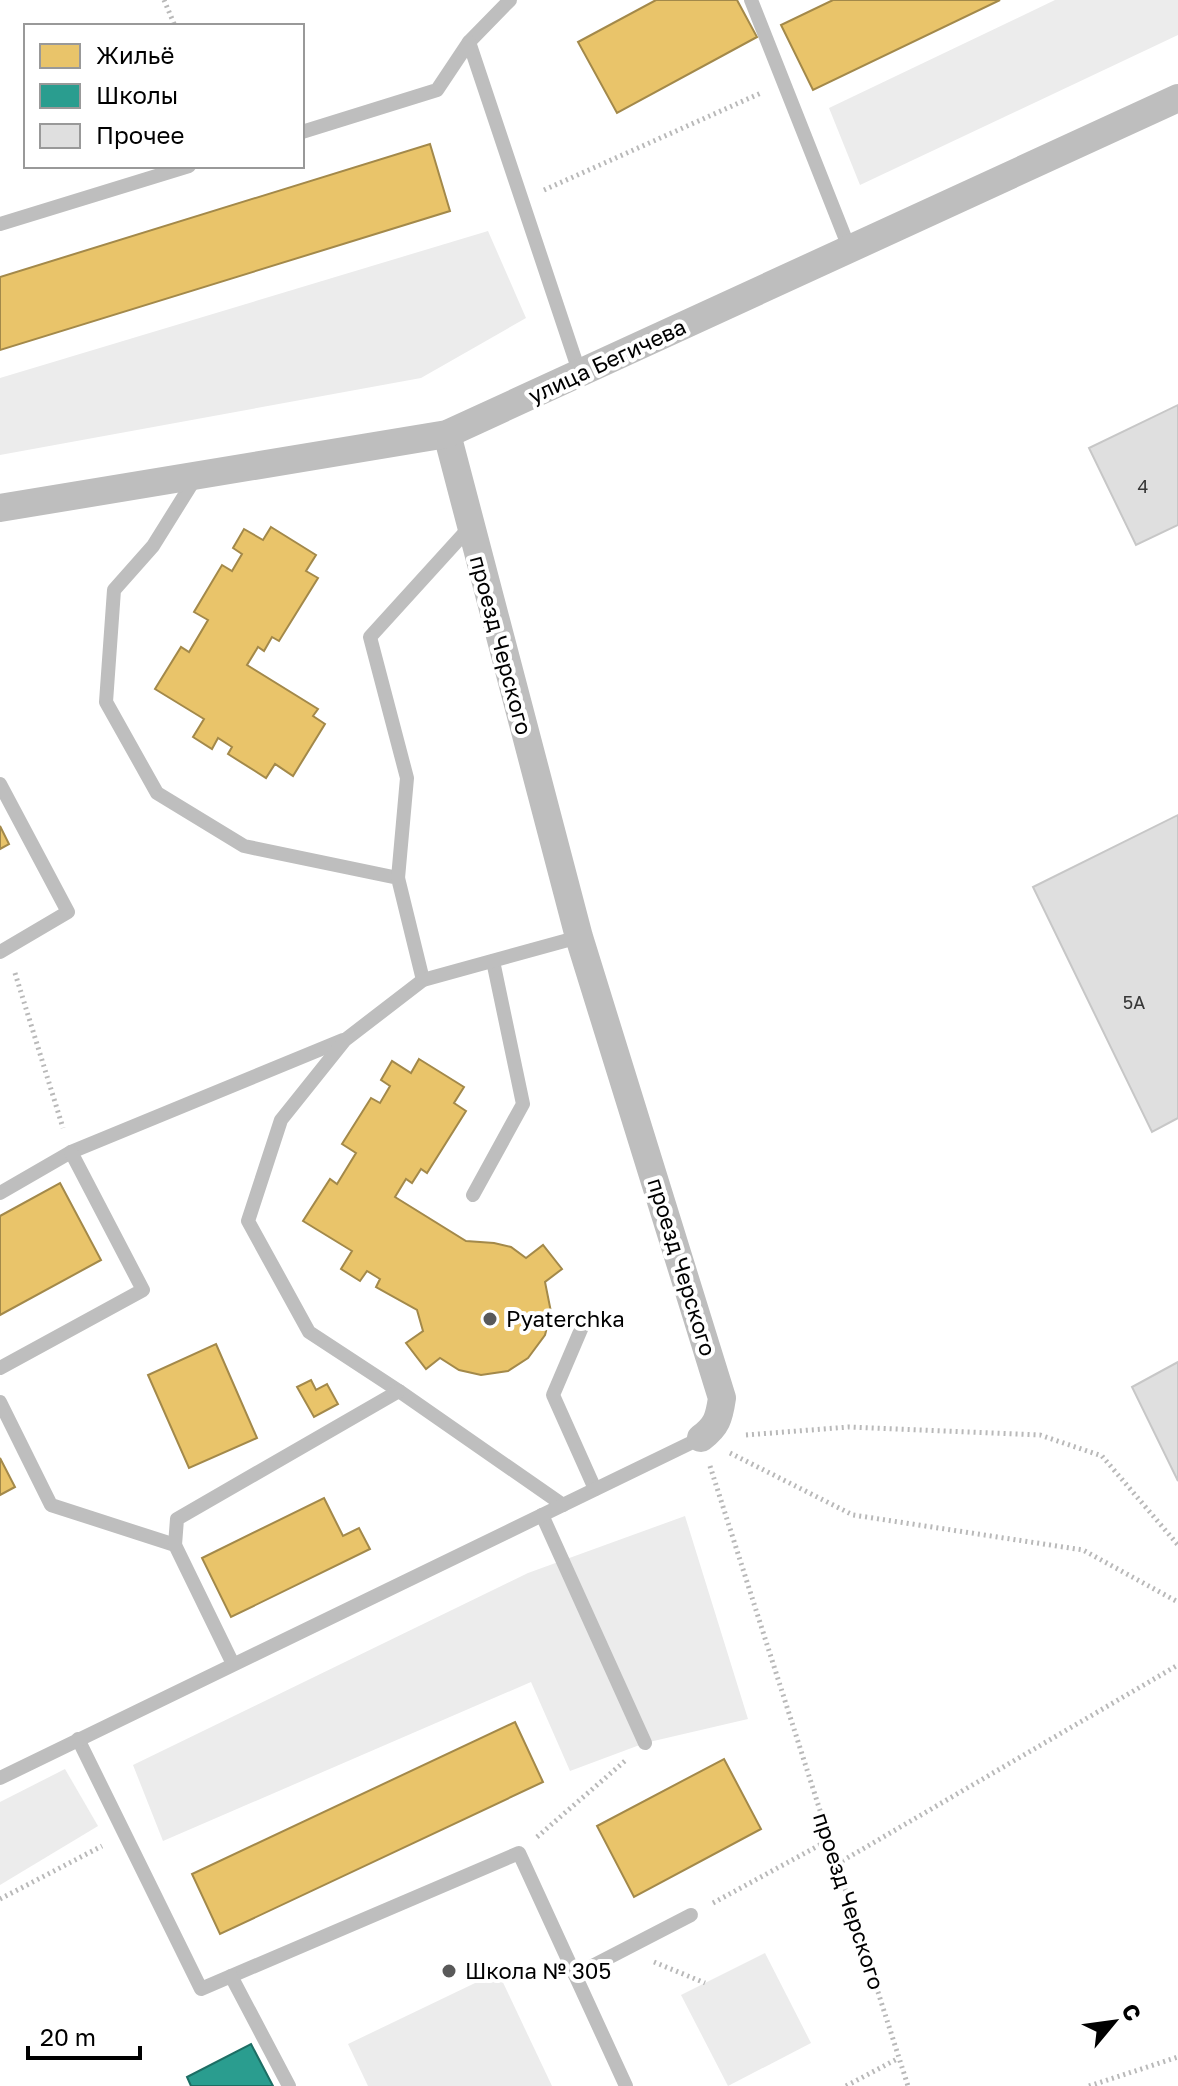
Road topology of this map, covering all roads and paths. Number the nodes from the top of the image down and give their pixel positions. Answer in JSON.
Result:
{"nodes":[{"id":1,"x":164,"y":0,"type":"edge"},
{"id":2,"x":510,"y":0,"type":"edge"},
{"id":3,"x":751,"y":0,"type":"edge"},
{"id":4,"x":174,"y":24,"type":"edge"},
{"id":5,"x":469,"y":42,"type":"junction"},
{"id":6,"x":784,"y":83,"type":"junction"},
{"id":7,"x":1178,"y":98,"type":"edge"},
{"id":8,"x":304,"y":131,"type":"edge"},
{"id":9,"x":182,"y":168,"type":"edge"},
{"id":10,"x":522,"y":200,"type":"junction"},
{"id":11,"x":0,"y":224,"type":"edge"},
{"id":12,"x":850,"y":250,"type":"junction"},
{"id":13,"x":580,"y":374,"type":"junction"},
{"id":14,"x":447,"y":434,"type":"junction"},
{"id":15,"x":197,"y":475,"type":"junction"},
{"id":16,"x":0,"y":508,"type":"edge"},
{"id":17,"x":470,"y":527,"type":"junction"},
{"id":18,"x":0,"y":784,"type":"edge"},
{"id":19,"x":398,"y":878,"type":"junction"},
{"id":20,"x":579,"y":937,"type":"junction"},
{"id":21,"x":4,"y":950,"type":"edge"},
{"id":22,"x":493,"y":961,"type":"junction"},
{"id":23,"x":423,"y":980,"type":"junction"},
{"id":24,"x":345,"y":1040,"type":"junction"},
{"id":25,"x":71,"y":1152,"type":"junction"},
{"id":26,"x":0,"y":1193,"type":"edge"},
{"id":27,"x":473,"y":1195,"type":"dead end"},
{"id":28,"x":582,"y":1327,"type":"dead end"},
{"id":29,"x":0,"y":1368,"type":"edge"},
{"id":30,"x":399,"y":1391,"type":"junction"},
{"id":31,"x":0,"y":1402,"type":"edge"},
{"id":32,"x":701,"y":1438,"type":"junction"},
{"id":33,"x":595,"y":1489,"type":"junction"},
{"id":34,"x":563,"y":1505,"type":"junction"},
{"id":35,"x":542,"y":1515,"type":"junction"},
{"id":36,"x":175,"y":1545,"type":"junction"},
{"id":37,"x":1178,"y":1545,"type":"edge"},
{"id":38,"x":1178,"y":1602,"type":"edge"},
{"id":39,"x":233,"y":1664,"type":"junction"},
{"id":40,"x":1178,"y":1665,"type":"edge"},
{"id":41,"x":78,"y":1739,"type":"junction"},
{"id":42,"x":645,"y":1743,"type":"joint"},
{"id":43,"x":0,"y":1778,"type":"edge"},
{"id":44,"x":125,"y":1835,"type":"junction"},
{"id":45,"x":829,"y":1840,"type":"junction"},
{"id":46,"x":519,"y":1853,"type":"junction"},
{"id":47,"x":837,"y":1864,"type":"junction"},
{"id":48,"x":0,"y":1899,"type":"edge"},
{"id":49,"x":691,"y":1915,"type":"joint"},
{"id":50,"x":623,"y":1950,"type":"junction"},
{"id":51,"x":575,"y":1975,"type":"junction"},
{"id":52,"x":231,"y":1976,"type":"junction"},
{"id":53,"x":705,"y":1983,"type":"dead end"},
{"id":54,"x":1178,"y":2057,"type":"edge"},
{"id":55,"x":899,"y":2058,"type":"junction"},
{"id":56,"x":289,"y":2086,"type":"edge"},
{"id":57,"x":626,"y":2086,"type":"edge"},
{"id":58,"x":846,"y":2086,"type":"edge"},
{"id":59,"x":908,"y":2086,"type":"edge"},
{"id":60,"x":1089,"y":2086,"type":"edge"}],
"edges":[{"from":1,"to":4,"type":"path"},
{"from":2,"to":5,"type":"lane"},
{"from":3,"to":6,"type":"lane"},
{"from":5,"to":8,"type":"lane"},
{"from":5,"to":10,"type":"lane"},
{"from":6,"to":10,"type":"path"},
{"from":6,"to":12,"type":"lane"},
{"from":7,"to":12,"type":"street","name":"улица Бегичева"},
{"from":9,"to":11,"type":"lane"},
{"from":10,"to":13,"type":"lane"},
{"from":12,"to":13,"type":"street","name":"улица Бегичева"},
{"from":13,"to":14,"type":"street","name":"улица Бегичева"},
{"from":14,"to":15,"type":"street","name":"улица Бегичева"},
{"from":14,"to":17,"type":"street","name":"проезд Черского"},
{"from":15,"to":16,"type":"street","name":"улица Бегичева"},
{"from":15,"to":19,"type":"lane"},
{"from":17,"to":19,"type":"lane"},
{"from":17,"to":20,"type":"street","name":"проезд Черского"},
{"from":18,"to":21,"type":"lane"},
{"from":19,"to":23,"type":"lane"},
{"from":20,"to":22,"type":"lane"},
{"from":20,"to":32,"type":"street","name":"проезд Черского"},
{"from":21,"to":25,"type":"path"},
{"from":22,"to":23,"type":"lane"},
{"from":22,"to":27,"type":"lane"},
{"from":23,"to":24,"type":"lane"},
{"from":24,"to":25,"type":"lane"},
{"from":24,"to":30,"type":"lane"},
{"from":25,"to":26,"type":"lane"},
{"from":25,"to":29,"type":"lane"},
{"from":28,"to":33,"type":"lane"},
{"from":30,"to":34,"type":"lane"},
{"from":30,"to":36,"type":"lane"},
{"from":31,"to":36,"type":"lane"},
{"from":32,"to":33,"type":"lane"},
{"from":32,"to":37,"type":"path"},
{"from":32,"to":38,"type":"path"},
{"from":32,"to":45,"type":"path","name":"проезд Черского"},
{"from":33,"to":34,"type":"lane"},
{"from":34,"to":35,"type":"lane"},
{"from":35,"to":39,"type":"lane"},
{"from":35,"to":42,"type":"lane"},
{"from":36,"to":39,"type":"lane"},
{"from":39,"to":41,"type":"lane"},
{"from":40,"to":47,"type":"path"},
{"from":41,"to":43,"type":"lane"},
{"from":41,"to":44,"type":"lane"},
{"from":42,"to":46,"type":"path"},
{"from":44,"to":48,"type":"path"},
{"from":44,"to":52,"type":"lane"},
{"from":45,"to":47,"type":"path","name":"проезд Черского"},
{"from":45,"to":49,"type":"path"},
{"from":46,"to":51,"type":"lane"},
{"from":46,"to":52,"type":"lane"},
{"from":47,"to":55,"type":"path","name":"проезд Черского"},
{"from":49,"to":50,"type":"lane"},
{"from":50,"to":51,"type":"lane"},
{"from":50,"to":53,"type":"path"},
{"from":51,"to":57,"type":"lane"},
{"from":52,"to":56,"type":"lane"},
{"from":54,"to":60,"type":"path"},
{"from":55,"to":58,"type":"path"},
{"from":55,"to":59,"type":"path","name":"проезд Черского"}]}
